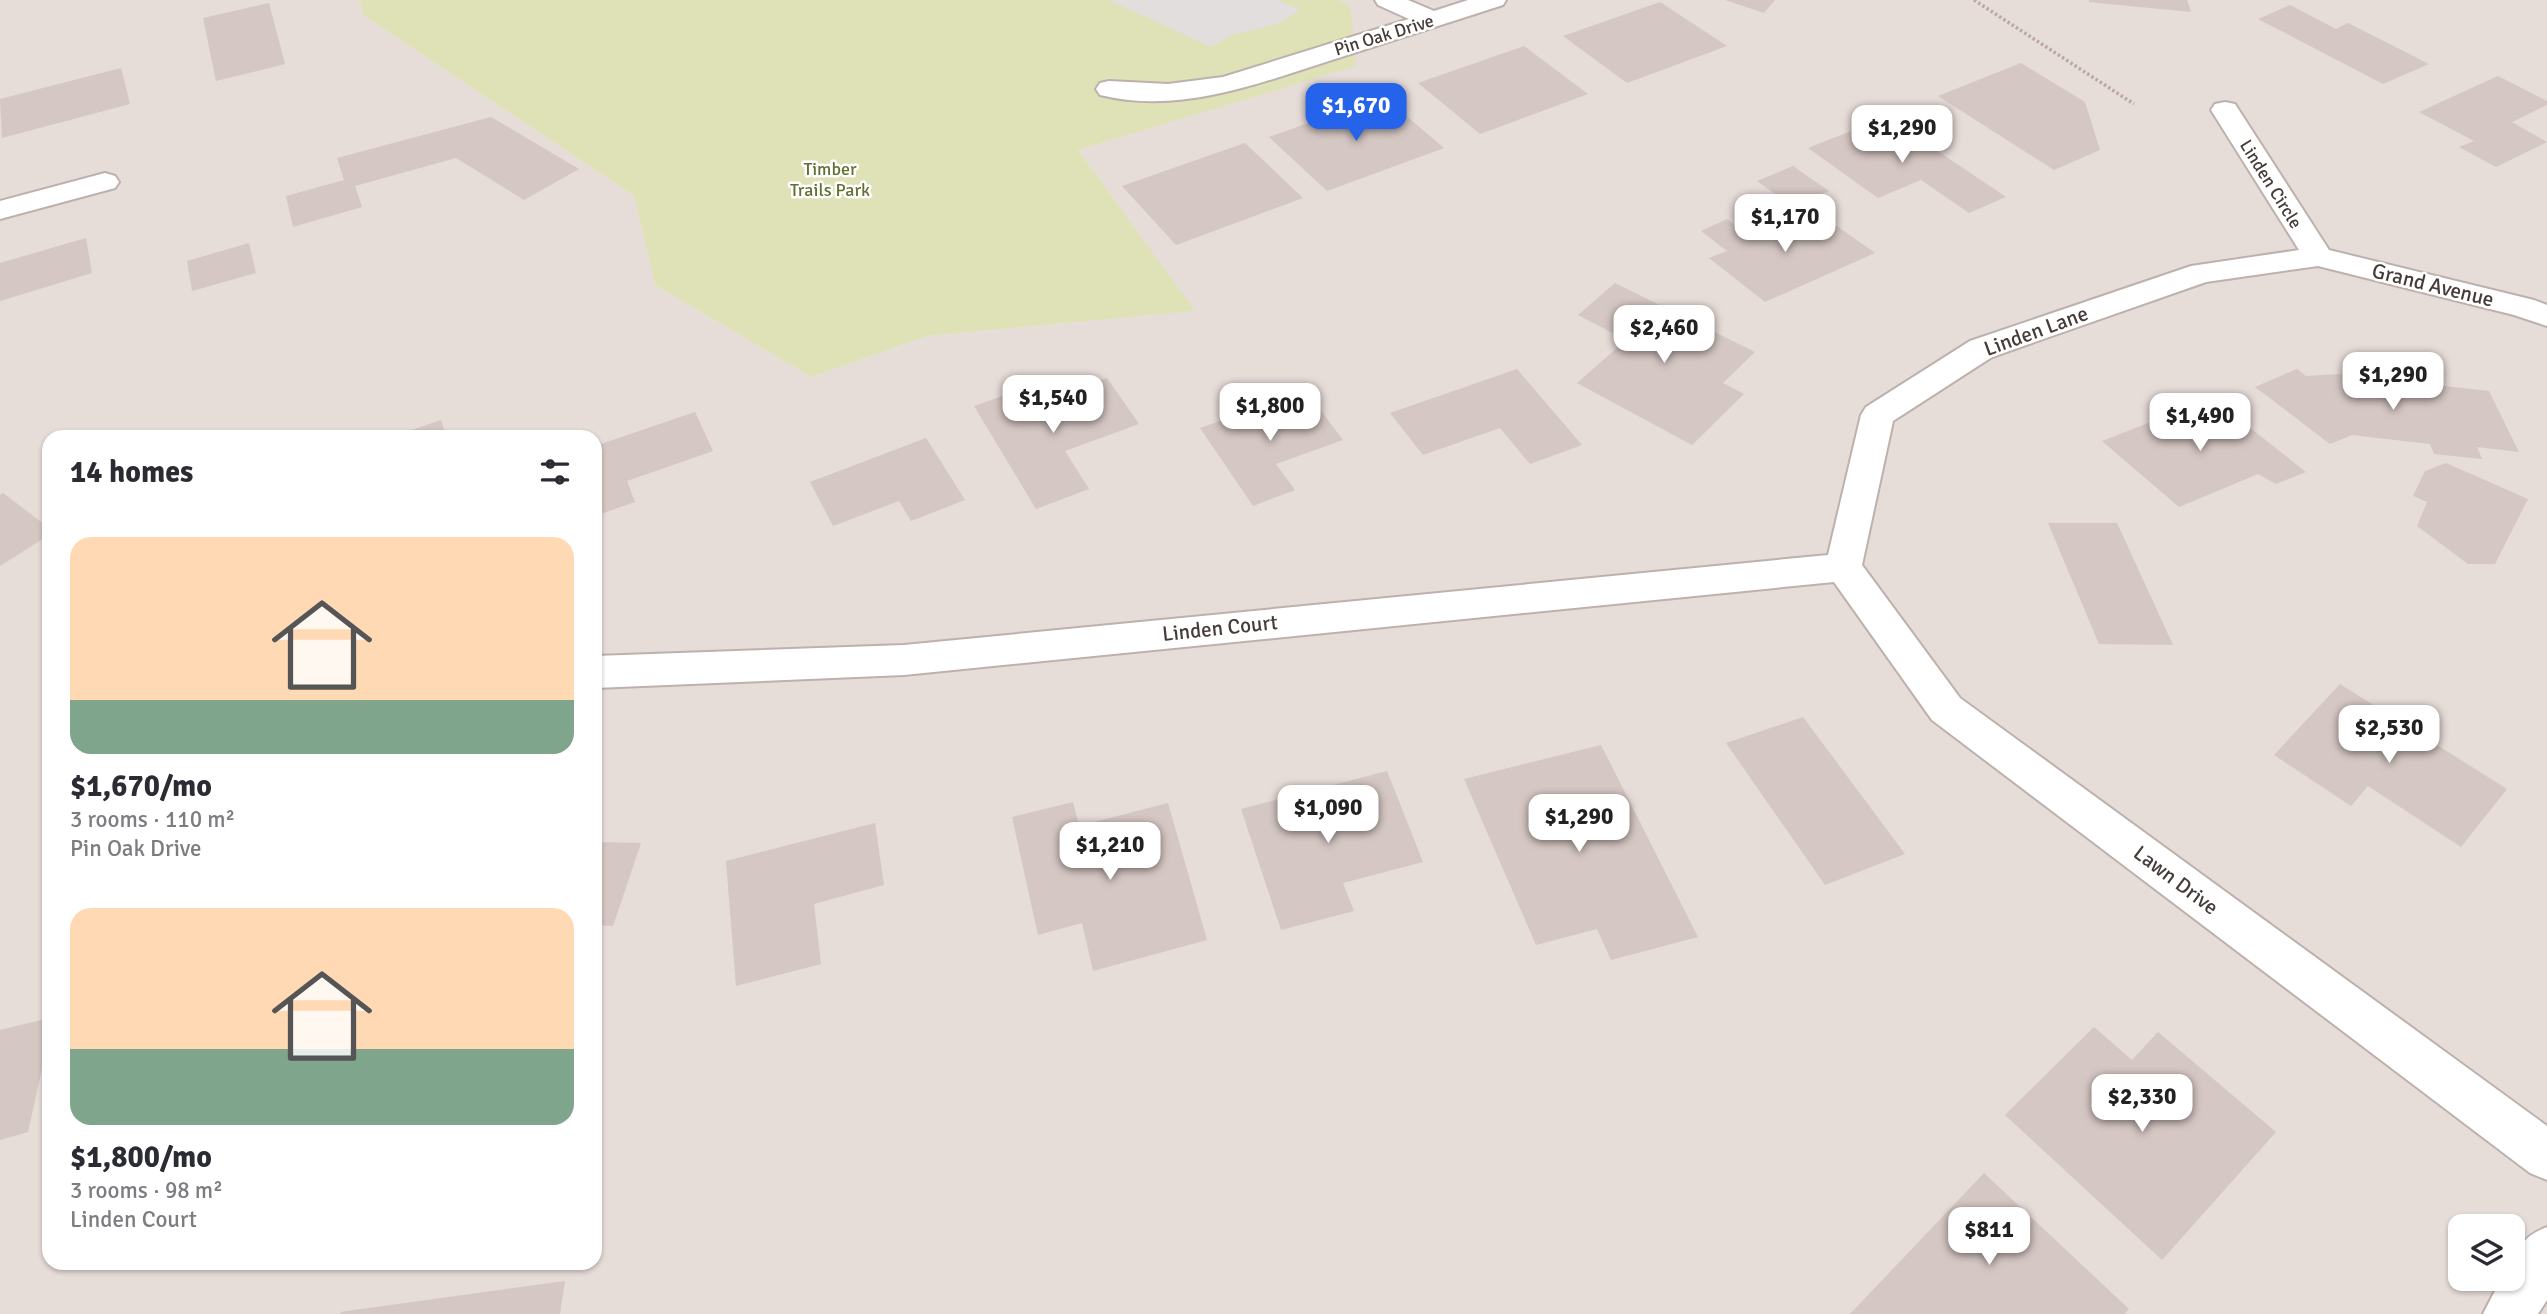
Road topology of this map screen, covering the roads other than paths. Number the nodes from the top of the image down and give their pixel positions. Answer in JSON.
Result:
{"nodes":[{"id":1,"x":1387,"y":0,"type":"edge"},
{"id":2,"x":1494,"y":0,"type":"edge"},
{"id":3,"x":1434,"y":20,"type":"junction"},
{"id":4,"x":1109,"y":89,"type":"dead end"},
{"id":5,"x":2225,"y":110,"type":"dead end"},
{"id":6,"x":105,"y":182,"type":"dead end"},
{"id":7,"x":0,"y":210,"type":"edge"},
{"id":8,"x":2318,"y":257,"type":"junction"},
{"id":9,"x":2547,"y":316,"type":"edge"},
{"id":10,"x":1843,"y":566,"type":"junction"},
{"id":11,"x":602,"y":672,"type":"edge"},
{"id":12,"x":2547,"y":1156,"type":"edge"},
{"id":13,"x":2547,"y":1252,"type":"edge"},
{"id":14,"x":2508,"y":1314,"type":"edge"}],
"edges":[{"from":1,"to":3,"type":"street"},
{"from":2,"to":3,"type":"street","name":"Pin Oak Drive"},
{"from":3,"to":4,"type":"street","name":"Pin Oak Drive"},
{"from":5,"to":8,"type":"street","name":"Linden Circle"},
{"from":6,"to":7,"type":"street"},
{"from":8,"to":9,"type":"street","name":"Grand Avenue"},
{"from":8,"to":10,"type":"street","name":"Linden Lane"},
{"from":10,"to":11,"type":"street","name":"Linden Court"},
{"from":10,"to":12,"type":"street","name":"Lawn Drive"},
{"from":13,"to":14,"type":"street"}]}
